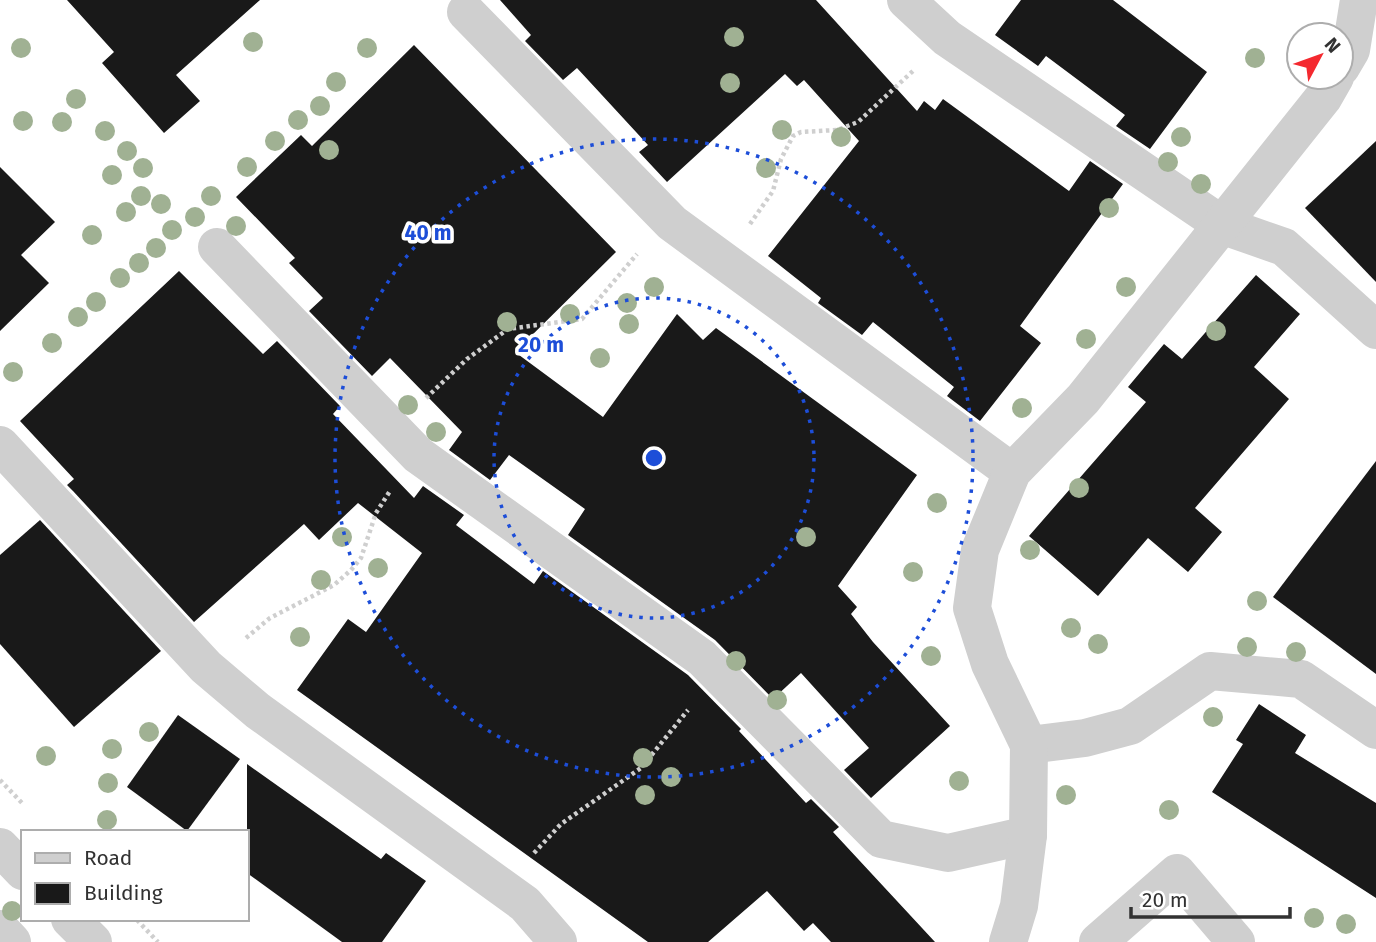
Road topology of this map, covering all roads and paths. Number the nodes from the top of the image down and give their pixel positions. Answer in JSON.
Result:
{"nodes":[{"id":1,"x":906,"y":0,"type":"edge"},
{"id":2,"x":1359,"y":0,"type":"edge"},
{"id":3,"x":466,"y":12,"type":"dead end"},
{"id":4,"x":1355,"y":25,"type":"edge"},
{"id":5,"x":947,"y":38,"type":"junction"},
{"id":6,"x":1327,"y":91,"type":"edge"},
{"id":7,"x":669,"y":220,"type":"junction"},
{"id":8,"x":1224,"y":226,"type":"junction"},
{"id":9,"x":217,"y":247,"type":"dead end"},
{"id":10,"x":724,"y":264,"type":"junction"},
{"id":11,"x":1376,"y":330,"type":"edge"},
{"id":12,"x":407,"y":442,"type":"junction"},
{"id":13,"x":0,"y":445,"type":"edge"},
{"id":14,"x":1012,"y":472,"type":"junction"},
{"id":15,"x":206,"y":667,"type":"junction"},
{"id":16,"x":717,"y":674,"type":"junction"},
{"id":17,"x":1376,"y":730,"type":"edge"},
{"id":18,"x":1029,"y":745,"type":"junction"},
{"id":19,"x":1028,"y":835,"type":"junction"},
{"id":20,"x":0,"y":847,"type":"edge"},
{"id":21,"x":21,"y":869,"type":"edge"},
{"id":22,"x":511,"y":895,"type":"junction"},
{"id":23,"x":72,"y":921,"type":"edge"},
{"id":24,"x":138,"y":921,"type":"edge"},
{"id":25,"x":0,"y":929,"type":"edge"},
{"id":26,"x":12,"y":942,"type":"edge"},
{"id":27,"x":93,"y":942,"type":"edge"},
{"id":28,"x":158,"y":942,"type":"edge"},
{"id":29,"x":558,"y":942,"type":"edge"},
{"id":30,"x":1008,"y":942,"type":"edge"},
{"id":31,"x":1098,"y":942,"type":"edge"},
{"id":32,"x":1237,"y":942,"type":"edge"}],
"edges":[{"from":1,"to":5,"type":"street"},
{"from":2,"to":4,"type":"street"},
{"from":3,"to":7,"type":"street"},
{"from":5,"to":8,"type":"street"},
{"from":5,"to":10,"type":"path"},
{"from":6,"to":8,"type":"street"},
{"from":7,"to":10,"type":"street"},
{"from":7,"to":12,"type":"path"},
{"from":8,"to":11,"type":"street"},
{"from":8,"to":14,"type":"street"},
{"from":9,"to":12,"type":"street"},
{"from":10,"to":14,"type":"street"},
{"from":12,"to":15,"type":"path"},
{"from":12,"to":16,"type":"street"},
{"from":13,"to":15,"type":"street"},
{"from":14,"to":18,"type":"street"},
{"from":15,"to":22,"type":"street"},
{"from":16,"to":19,"type":"street"},
{"from":16,"to":22,"type":"path"},
{"from":17,"to":18,"type":"street"},
{"from":18,"to":19,"type":"street"},
{"from":19,"to":30,"type":"street"},
{"from":20,"to":21,"type":"street"},
{"from":22,"to":29,"type":"street"},
{"from":23,"to":27,"type":"street"},
{"from":24,"to":28,"type":"path"},
{"from":25,"to":26,"type":"street"},
{"from":31,"to":32,"type":"street"}]}
